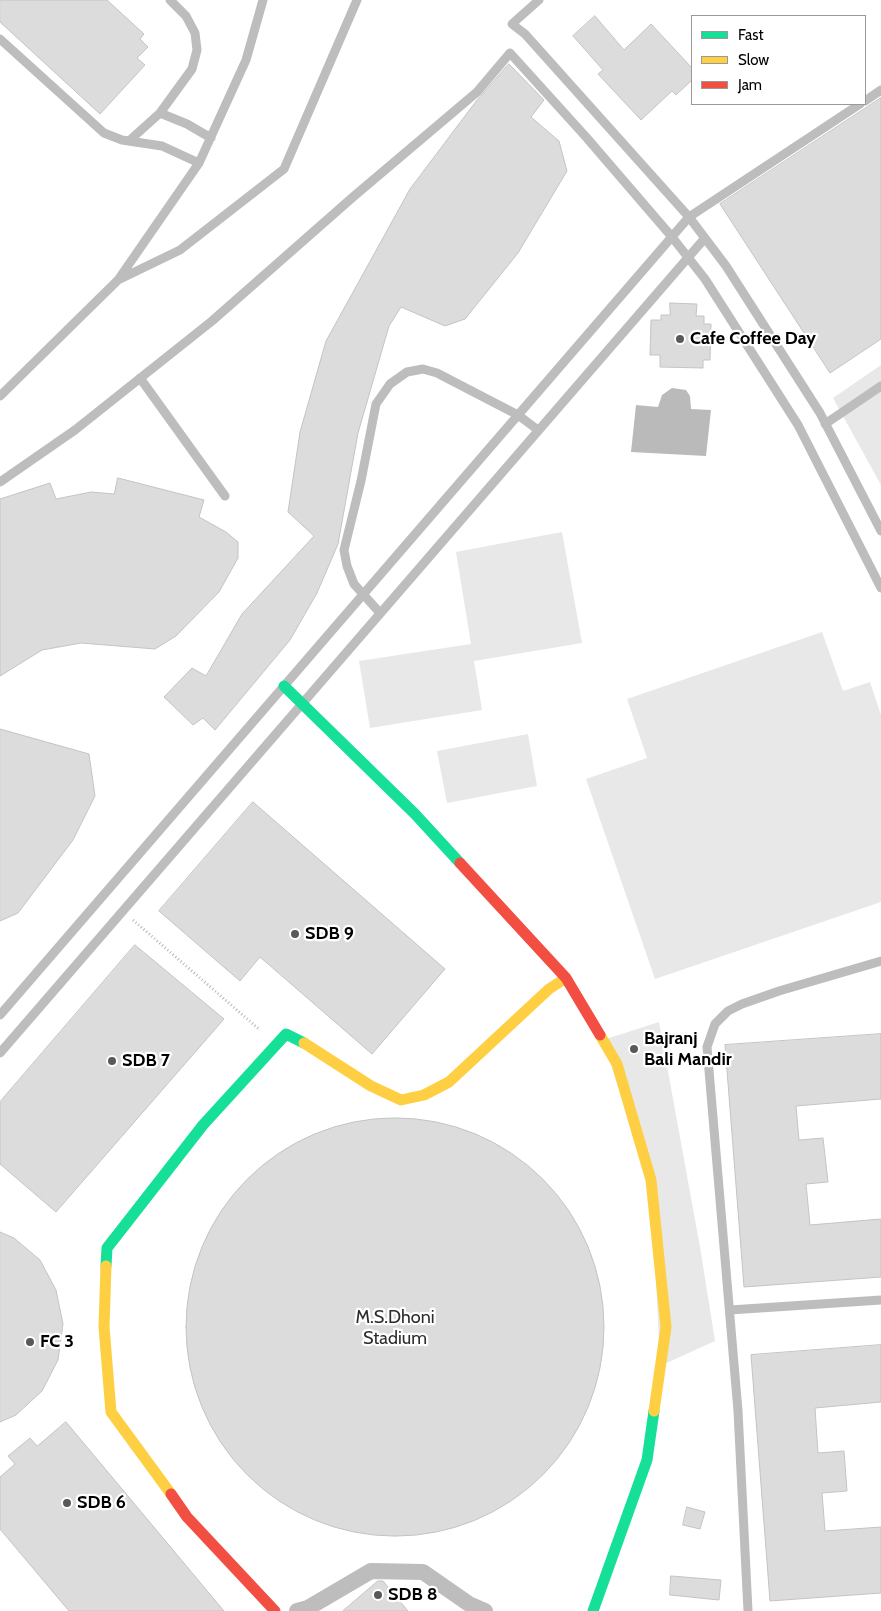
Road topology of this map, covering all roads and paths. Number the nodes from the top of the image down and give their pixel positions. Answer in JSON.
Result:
{"nodes":[{"id":1,"x":170,"y":0,"type":"edge"},
{"id":2,"x":263,"y":0,"type":"edge"},
{"id":3,"x":357,"y":0,"type":"edge"},
{"id":4,"x":539,"y":0,"type":"edge"},
{"id":5,"x":0,"y":39,"type":"edge"},
{"id":6,"x":881,"y":90,"type":"edge"},
{"id":7,"x":866,"y":100,"type":"edge"},
{"id":8,"x":858,"y":105,"type":"edge"},
{"id":9,"x":160,"y":113,"type":"junction"},
{"id":10,"x":211,"y":138,"type":"junction"},
{"id":11,"x":130,"y":140,"type":"junction"},
{"id":12,"x":199,"y":163,"type":"junction"},
{"id":13,"x":689,"y":218,"type":"junction"},
{"id":14,"x":672,"y":237,"type":"junction"},
{"id":15,"x":705,"y":238,"type":"junction"},
{"id":16,"x":688,"y":257,"type":"junction"},
{"id":17,"x":118,"y":280,"type":"junction"},
{"id":18,"x":140,"y":378,"type":"junction"},
{"id":19,"x":881,"y":386,"type":"edge"},
{"id":20,"x":0,"y":396,"type":"edge"},
{"id":21,"x":518,"y":415,"type":"junction"},
{"id":22,"x":825,"y":424,"type":"junction"},
{"id":23,"x":538,"y":430,"type":"junction"},
{"id":24,"x":0,"y":482,"type":"edge"},
{"id":25,"x":225,"y":496,"type":"dead end"},
{"id":26,"x":881,"y":532,"type":"edge"},
{"id":27,"x":881,"y":588,"type":"edge"},
{"id":28,"x":363,"y":594,"type":"junction"},
{"id":29,"x":380,"y":613,"type":"junction"},
{"id":30,"x":284,"y":686,"type":"junction"},
{"id":31,"x":302,"y":704,"type":"junction"},
{"id":32,"x":123,"y":911,"type":"junction"},
{"id":33,"x":881,"y":961,"type":"edge"},
{"id":34,"x":566,"y":978,"type":"junction"},
{"id":35,"x":0,"y":1015,"type":"edge"},
{"id":36,"x":277,"y":1045,"type":"junction"},
{"id":37,"x":0,"y":1053,"type":"edge"},
{"id":38,"x":881,"y":1300,"type":"edge"},
{"id":39,"x":730,"y":1310,"type":"junction"},
{"id":40,"x":275,"y":1611,"type":"edge"},
{"id":41,"x":296,"y":1611,"type":"edge"},
{"id":42,"x":485,"y":1611,"type":"edge"},
{"id":43,"x":593,"y":1611,"type":"edge"},
{"id":44,"x":748,"y":1611,"type":"edge"}],
"edges":[{"from":1,"to":9,"type":"lane"},
{"from":2,"to":10,"type":"lane"},
{"from":3,"to":17,"type":"lane"},
{"from":4,"to":13,"type":"lane"},
{"from":5,"to":11,"type":"lane"},
{"from":6,"to":7,"type":"lane"},
{"from":8,"to":13,"type":"lane"},
{"from":9,"to":10,"type":"lane"},
{"from":9,"to":11,"type":"lane"},
{"from":10,"to":12,"type":"lane"},
{"from":11,"to":12,"type":"lane"},
{"from":12,"to":17,"type":"lane"},
{"from":13,"to":14,"type":"lane"},
{"from":13,"to":15,"type":"lane"},
{"from":14,"to":16,"type":"lane"},
{"from":14,"to":18,"type":"lane"},
{"from":14,"to":21,"type":"lane"},
{"from":15,"to":16,"type":"lane"},
{"from":15,"to":22,"type":"lane"},
{"from":16,"to":23,"type":"lane"},
{"from":16,"to":27,"type":"lane"},
{"from":17,"to":20,"type":"lane"},
{"from":18,"to":24,"type":"lane"},
{"from":18,"to":25,"type":"lane"},
{"from":19,"to":22,"type":"lane"},
{"from":21,"to":23,"type":"lane"},
{"from":21,"to":28,"type":"lane"},
{"from":21,"to":28,"type":"lane"},
{"from":22,"to":26,"type":"lane"},
{"from":23,"to":29,"type":"lane"},
{"from":28,"to":29,"type":"lane"},
{"from":28,"to":30,"type":"lane"},
{"from":29,"to":31,"type":"lane"},
{"from":30,"to":31,"type":"street"},
{"from":30,"to":35,"type":"lane"},
{"from":31,"to":32,"type":"lane"},
{"from":31,"to":34,"type":"street"},
{"from":32,"to":36,"type":"path"},
{"from":32,"to":37,"type":"lane"},
{"from":33,"to":39,"type":"lane"},
{"from":34,"to":36,"type":"street"},
{"from":34,"to":43,"type":"street"},
{"from":36,"to":40,"type":"street"},
{"from":38,"to":39,"type":"lane"},
{"from":39,"to":44,"type":"lane"},
{"from":41,"to":42,"type":"street"}]}
